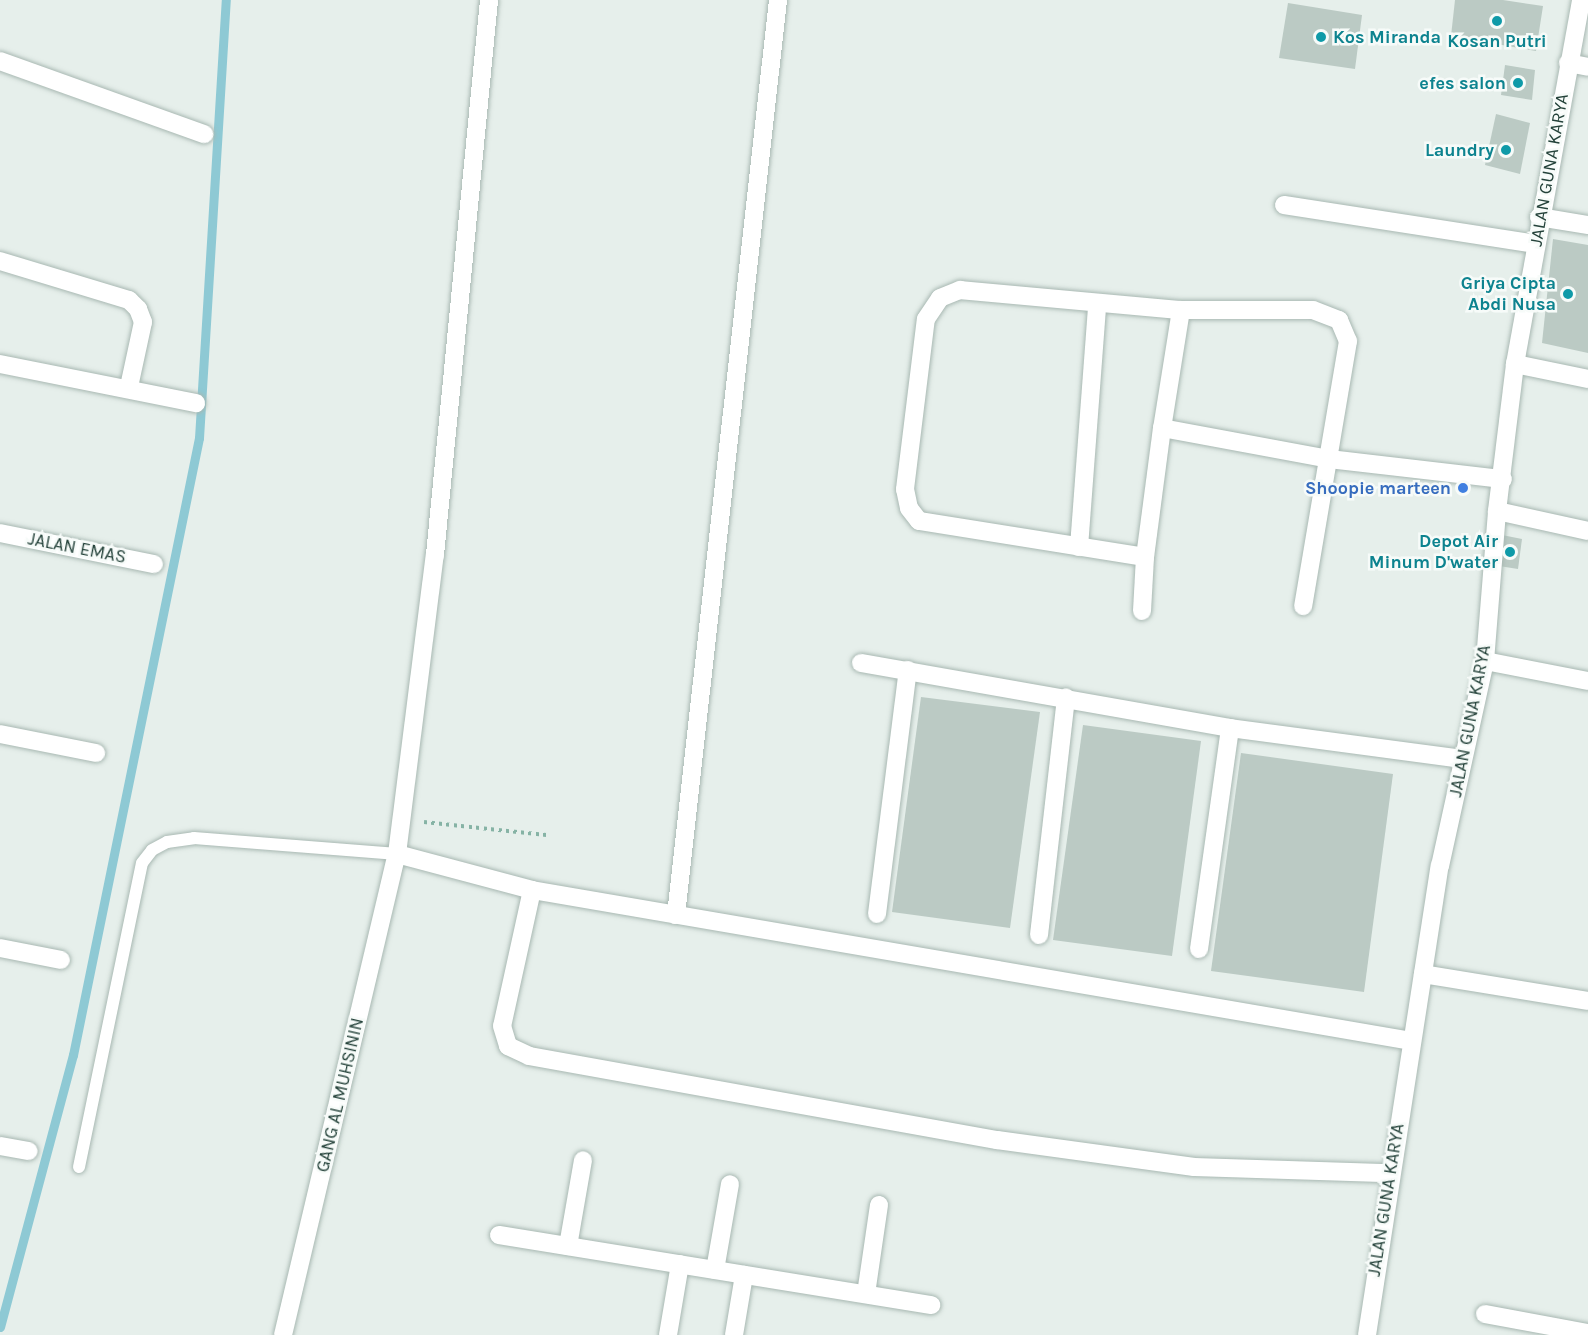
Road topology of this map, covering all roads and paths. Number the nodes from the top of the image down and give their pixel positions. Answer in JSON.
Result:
{"nodes":[{"id":1,"x":489,"y":0,"type":"edge"},
{"id":2,"x":778,"y":0,"type":"edge"},
{"id":3,"x":1581,"y":0,"type":"edge"},
{"id":4,"x":0,"y":61,"type":"edge"},
{"id":5,"x":1568,"y":63,"type":"junction"},
{"id":6,"x":1588,"y":67,"type":"edge"},
{"id":7,"x":204,"y":134,"type":"dead end"},
{"id":8,"x":1284,"y":205,"type":"dead end"},
{"id":9,"x":1539,"y":217,"type":"junction"},
{"id":10,"x":1588,"y":225,"type":"edge"},
{"id":11,"x":1536,"y":244,"type":"junction"},
{"id":12,"x":0,"y":261,"type":"edge"},
{"id":13,"x":1097,"y":305,"type":"junction"},
{"id":14,"x":1181,"y":310,"type":"junction"},
{"id":15,"x":0,"y":364,"type":"edge"},
{"id":16,"x":1515,"y":364,"type":"junction"},
{"id":17,"x":1588,"y":379,"type":"edge"},
{"id":18,"x":129,"y":387,"type":"junction"},
{"id":19,"x":196,"y":403,"type":"dead end"},
{"id":20,"x":1162,"y":428,"type":"junction"},
{"id":21,"x":1329,"y":459,"type":"junction"},
{"id":22,"x":1503,"y":479,"type":"junction"},
{"id":23,"x":1497,"y":512,"type":"junction"},
{"id":24,"x":1588,"y":531,"type":"edge"},
{"id":25,"x":0,"y":533,"type":"edge"},
{"id":26,"x":1079,"y":547,"type":"junction"},
{"id":27,"x":1146,"y":557,"type":"junction"},
{"id":28,"x":154,"y":564,"type":"dead end"},
{"id":29,"x":1303,"y":606,"type":"dead end"},
{"id":30,"x":1142,"y":611,"type":"dead end"},
{"id":31,"x":1485,"y":661,"type":"junction"},
{"id":32,"x":861,"y":663,"type":"dead end"},
{"id":33,"x":908,"y":670,"type":"junction"},
{"id":34,"x":1588,"y":681,"type":"edge"},
{"id":35,"x":1066,"y":698,"type":"junction"},
{"id":36,"x":1230,"y":728,"type":"junction"},
{"id":37,"x":0,"y":734,"type":"edge"},
{"id":38,"x":96,"y":753,"type":"dead end"},
{"id":39,"x":1463,"y":759,"type":"junction"},
{"id":40,"x":402,"y":820,"type":"junction"},
{"id":41,"x":546,"y":835,"type":"dead end"},
{"id":42,"x":397,"y":854,"type":"junction"},
{"id":43,"x":532,"y":890,"type":"junction"},
{"id":44,"x":877,"y":914,"type":"dead end"},
{"id":45,"x":676,"y":915,"type":"junction"},
{"id":46,"x":1039,"y":935,"type":"dead end"},
{"id":47,"x":0,"y":948,"type":"edge"},
{"id":48,"x":1199,"y":950,"type":"dead end"},
{"id":49,"x":61,"y":960,"type":"dead end"},
{"id":50,"x":1423,"y":974,"type":"junction"},
{"id":51,"x":1588,"y":1000,"type":"edge"},
{"id":52,"x":1412,"y":1041,"type":"junction"},
{"id":53,"x":0,"y":1146,"type":"edge"},
{"id":54,"x":28,"y":1151,"type":"dead end"},
{"id":55,"x":583,"y":1160,"type":"dead end"},
{"id":56,"x":79,"y":1167,"type":"dead end"},
{"id":57,"x":1390,"y":1173,"type":"junction"},
{"id":58,"x":730,"y":1184,"type":"dead end"},
{"id":59,"x":879,"y":1205,"type":"dead end"},
{"id":60,"x":499,"y":1235,"type":"dead end"},
{"id":61,"x":568,"y":1246,"type":"junction"},
{"id":62,"x":680,"y":1264,"type":"junction"},
{"id":63,"x":715,"y":1270,"type":"junction"},
{"id":64,"x":744,"y":1275,"type":"junction"},
{"id":65,"x":866,"y":1294,"type":"junction"},
{"id":66,"x":931,"y":1305,"type":"dead end"},
{"id":67,"x":1485,"y":1314,"type":"dead end"},
{"id":68,"x":1588,"y":1333,"type":"edge"},
{"id":69,"x":283,"y":1335,"type":"edge"},
{"id":70,"x":668,"y":1335,"type":"edge"},
{"id":71,"x":735,"y":1335,"type":"edge"},
{"id":72,"x":1367,"y":1335,"type":"edge"}],
"edges":[{"from":1,"to":40,"type":"street","name":"GANG AL MUHSININ"},
{"from":2,"to":45,"type":"street"},
{"from":3,"to":5,"type":"street","name":"JALAN GUNA KARYA"},
{"from":4,"to":7,"type":"street"},
{"from":5,"to":6,"type":"street"},
{"from":5,"to":9,"type":"street","name":"JALAN GUNA KARYA"},
{"from":8,"to":11,"type":"street"},
{"from":9,"to":10,"type":"street"},
{"from":9,"to":11,"type":"street","name":"JALAN GUNA KARYA"},
{"from":11,"to":16,"type":"street","name":"JALAN GUNA KARYA"},
{"from":12,"to":18,"type":"street"},
{"from":13,"to":14,"type":"street"},
{"from":13,"to":26,"type":"street"},
{"from":13,"to":26,"type":"street"},
{"from":14,"to":20,"type":"street"},
{"from":14,"to":21,"type":"street"},
{"from":15,"to":18,"type":"street"},
{"from":16,"to":17,"type":"street"},
{"from":16,"to":22,"type":"street","name":"JALAN GUNA KARYA"},
{"from":18,"to":19,"type":"street"},
{"from":20,"to":21,"type":"street"},
{"from":20,"to":27,"type":"street"},
{"from":21,"to":22,"type":"street"},
{"from":21,"to":29,"type":"street"},
{"from":22,"to":23,"type":"street","name":"JALAN GUNA KARYA"},
{"from":23,"to":24,"type":"street"},
{"from":23,"to":31,"type":"street","name":"JALAN GUNA KARYA"},
{"from":25,"to":28,"type":"street","name":"JALAN EMAS"},
{"from":26,"to":27,"type":"street"},
{"from":27,"to":30,"type":"street"},
{"from":31,"to":34,"type":"street"},
{"from":31,"to":39,"type":"street","name":"JALAN GUNA KARYA"},
{"from":32,"to":33,"type":"street"},
{"from":33,"to":35,"type":"street"},
{"from":33,"to":44,"type":"street"},
{"from":35,"to":36,"type":"street"},
{"from":35,"to":46,"type":"street"},
{"from":36,"to":39,"type":"street"},
{"from":36,"to":48,"type":"street"},
{"from":37,"to":38,"type":"street"},
{"from":39,"to":50,"type":"street","name":"JALAN GUNA KARYA"},
{"from":40,"to":41,"type":"path"},
{"from":40,"to":42,"type":"street","name":"GANG AL MUHSININ"},
{"from":42,"to":43,"type":"street"},
{"from":42,"to":56,"type":"lane"},
{"from":42,"to":69,"type":"street","name":"GANG AL MUHSININ"},
{"from":43,"to":45,"type":"street"},
{"from":43,"to":57,"type":"street"},
{"from":45,"to":52,"type":"street"},
{"from":47,"to":49,"type":"street"},
{"from":50,"to":51,"type":"street"},
{"from":50,"to":52,"type":"street","name":"JALAN GUNA KARYA"},
{"from":52,"to":57,"type":"street","name":"JALAN GUNA KARYA"},
{"from":53,"to":54,"type":"street"},
{"from":55,"to":61,"type":"street"},
{"from":57,"to":72,"type":"street","name":"JALAN GUNA KARYA"},
{"from":58,"to":63,"type":"street"},
{"from":59,"to":65,"type":"street"},
{"from":60,"to":61,"type":"street"},
{"from":61,"to":62,"type":"street"},
{"from":62,"to":63,"type":"street"},
{"from":62,"to":70,"type":"street"},
{"from":63,"to":64,"type":"street"},
{"from":64,"to":65,"type":"street"},
{"from":64,"to":71,"type":"street"},
{"from":65,"to":66,"type":"street"},
{"from":67,"to":68,"type":"street"}]}
